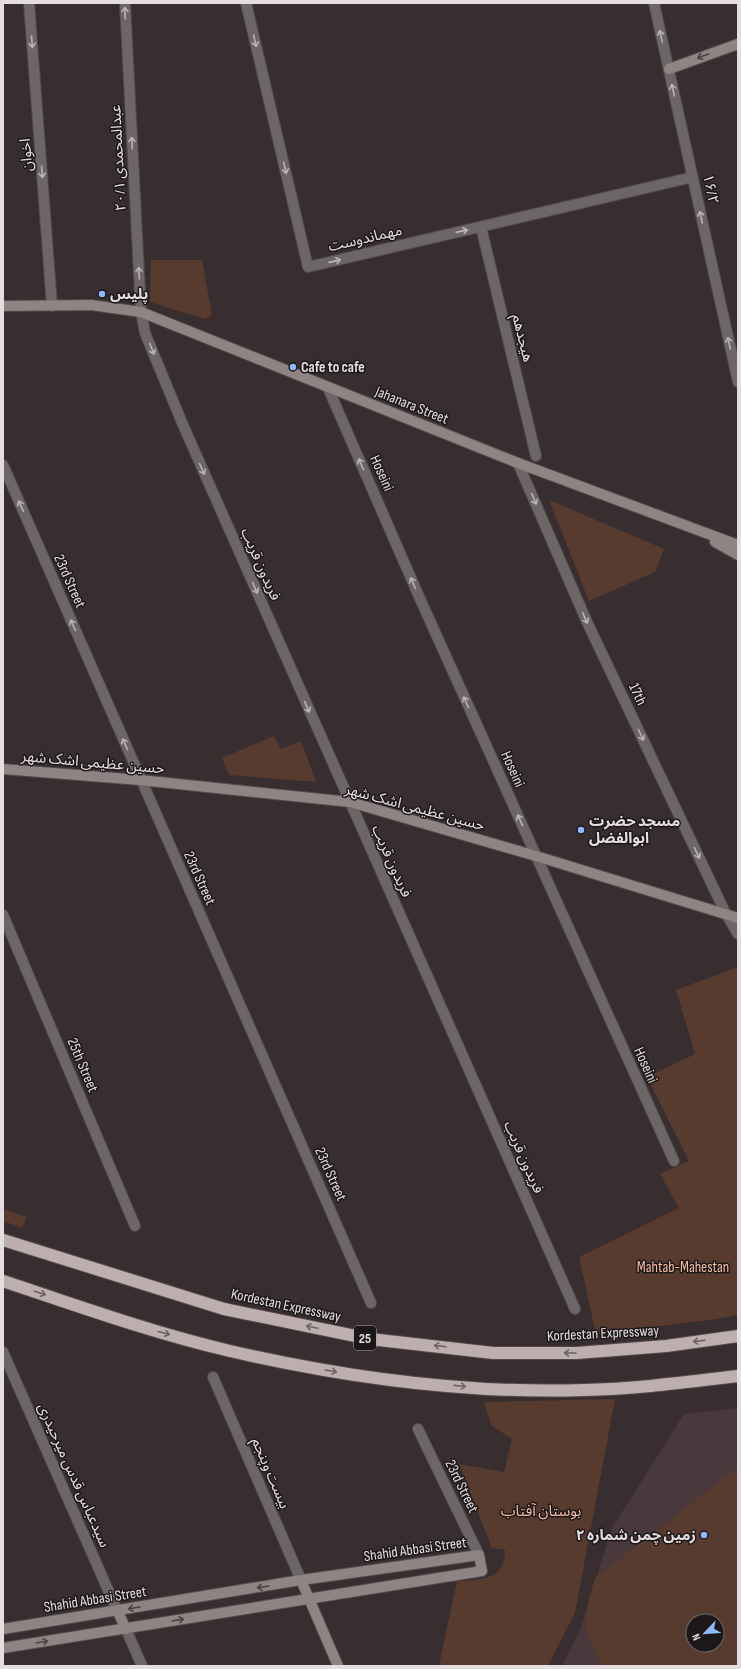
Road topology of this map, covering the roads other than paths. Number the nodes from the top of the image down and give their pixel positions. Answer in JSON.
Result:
{"nodes":[{"id":1,"x":29,"y":3,"type":"edge"},
{"id":2,"x":125,"y":3,"type":"edge"},
{"id":3,"x":246,"y":3,"type":"edge"},
{"id":4,"x":654,"y":3,"type":"edge"},
{"id":5,"x":738,"y":44,"type":"edge"},
{"id":6,"x":669,"y":69,"type":"junction"},
{"id":7,"x":693,"y":177,"type":"junction"},
{"id":8,"x":481,"y":227,"type":"junction"},
{"id":9,"x":3,"y":306,"type":"edge"},
{"id":10,"x":52,"y":306,"type":"junction"},
{"id":11,"x":141,"y":312,"type":"junction"},
{"id":12,"x":738,"y":382,"type":"edge"},
{"id":13,"x":328,"y":388,"type":"junction"},
{"id":14,"x":536,"y":456,"type":"dead end"},
{"id":15,"x":518,"y":463,"type":"junction"},
{"id":16,"x":3,"y":465,"type":"edge"},
{"id":17,"x":691,"y":527,"type":"junction"},
{"id":18,"x":738,"y":545,"type":"edge"},
{"id":19,"x":738,"y":555,"type":"edge"},
{"id":20,"x":3,"y":770,"type":"edge"},
{"id":21,"x":140,"y":780,"type":"junction"},
{"id":22,"x":350,"y":802,"type":"junction"},
{"id":23,"x":536,"y":856,"type":"junction"},
{"id":24,"x":726,"y":914,"type":"junction"},
{"id":25,"x":3,"y":915,"type":"edge"},
{"id":26,"x":738,"y":918,"type":"edge"},
{"id":27,"x":738,"y":934,"type":"edge"},
{"id":28,"x":674,"y":1162,"type":"dead end"},
{"id":29,"x":135,"y":1226,"type":"dead end"},
{"id":30,"x":3,"y":1240,"type":"edge"},
{"id":31,"x":3,"y":1281,"type":"edge"},
{"id":32,"x":371,"y":1303,"type":"dead end"},
{"id":33,"x":575,"y":1309,"type":"dead end"},
{"id":34,"x":738,"y":1336,"type":"edge"},
{"id":35,"x":3,"y":1352,"type":"edge"},
{"id":36,"x":738,"y":1376,"type":"edge"},
{"id":37,"x":213,"y":1377,"type":"dead end"},
{"id":38,"x":418,"y":1429,"type":"dead end"},
{"id":39,"x":479,"y":1555,"type":"junction"},
{"id":40,"x":301,"y":1580,"type":"junction"},
{"id":41,"x":309,"y":1598,"type":"junction"},
{"id":42,"x":117,"y":1610,"type":"junction"},
{"id":43,"x":3,"y":1629,"type":"edge"},
{"id":44,"x":126,"y":1629,"type":"junction"},
{"id":45,"x":3,"y":1648,"type":"edge"},
{"id":46,"x":142,"y":1666,"type":"edge"},
{"id":47,"x":338,"y":1666,"type":"edge"}],
"edges":[{"from":1,"to":10,"type":"street","name":"اخوان","one_way":true},
{"from":11,"to":2,"type":"street","name":"عبدالمحمدی ۲۰/۱","one_way":true},
{"from":3,"to":8,"type":"street","name":"مهماندوست","one_way":true},
{"from":6,"to":4,"type":"street","name":"۱۶/۲","one_way":true},
{"from":5,"to":6,"type":"street","one_way":true},
{"from":7,"to":6,"type":"street","name":"۱۶/۲","one_way":true},
{"from":7,"to":8,"type":"street","name":"مهماندوست"},
{"from":12,"to":7,"type":"street","name":"۱۶/۲","one_way":true},
{"from":8,"to":14,"type":"street","name":"هیجدهم"},
{"from":9,"to":10,"type":"street","name":"Jahanara Street"},
{"from":10,"to":11,"type":"street","name":"Jahanara Street"},
{"from":11,"to":13,"type":"street","name":"Jahanara Street"},
{"from":11,"to":22,"type":"street","name":"فریدون قریب","one_way":true},
{"from":13,"to":15,"type":"street","name":"Jahanara Street"},
{"from":23,"to":13,"type":"street","name":"Hoseini","one_way":true},
{"from":15,"to":17,"type":"street","name":"Jahanara Street"},
{"from":15,"to":24,"type":"street","name":"17th","one_way":true},
{"from":21,"to":16,"type":"street","name":"23rd Street","one_way":true},
{"from":17,"to":18,"type":"street"},
{"from":17,"to":19,"type":"street"},
{"from":20,"to":21,"type":"street","name":"حسین عظیمی اشک شهر"},
{"from":21,"to":22,"type":"street","name":"حسین عظیمی اشک شهر"},
{"from":21,"to":32,"type":"street","name":"23rd Street"},
{"from":22,"to":23,"type":"street","name":"حسین عظیمی اشک شهر"},
{"from":22,"to":33,"type":"street","name":"فریدون قریب"},
{"from":23,"to":24,"type":"street","name":"حسین عظیمی اشک شهر"},
{"from":23,"to":28,"type":"street","name":"Hoseini"},
{"from":24,"to":26,"type":"street","name":"حسین عظیمی اشک شهر"},
{"from":24,"to":27,"type":"street","name":"17th"},
{"from":25,"to":29,"type":"street","name":"25th Street"},
{"from":34,"to":30,"type":"highway","name":"Kordestan Expressway","number":"25","one_way":true},
{"from":31,"to":36,"type":"highway","one_way":true},
{"from":35,"to":42,"type":"street","name":"سیدعباس قدس میرحیدری"},
{"from":37,"to":40,"type":"street","name":"بیست وپنجم"},
{"from":38,"to":39,"type":"street","name":"23rd Street"},
{"from":39,"to":40,"type":"street","name":"Shahid Abbasi Street"},
{"from":39,"to":41,"type":"street","name":"Shahid Abbasi Street"},
{"from":40,"to":41,"type":"street"},
{"from":40,"to":42,"type":"street","name":"Shahid Abbasi Street","one_way":true},
{"from":44,"to":41,"type":"street","name":"Shahid Abbasi Street","one_way":true},
{"from":41,"to":47,"type":"street"},
{"from":42,"to":43,"type":"street","name":"Shahid Abbasi Street"},
{"from":42,"to":44,"type":"street"},
{"from":45,"to":44,"type":"street","name":"Shahid Abbasi Street","one_way":true},
{"from":44,"to":46,"type":"street"}]}
